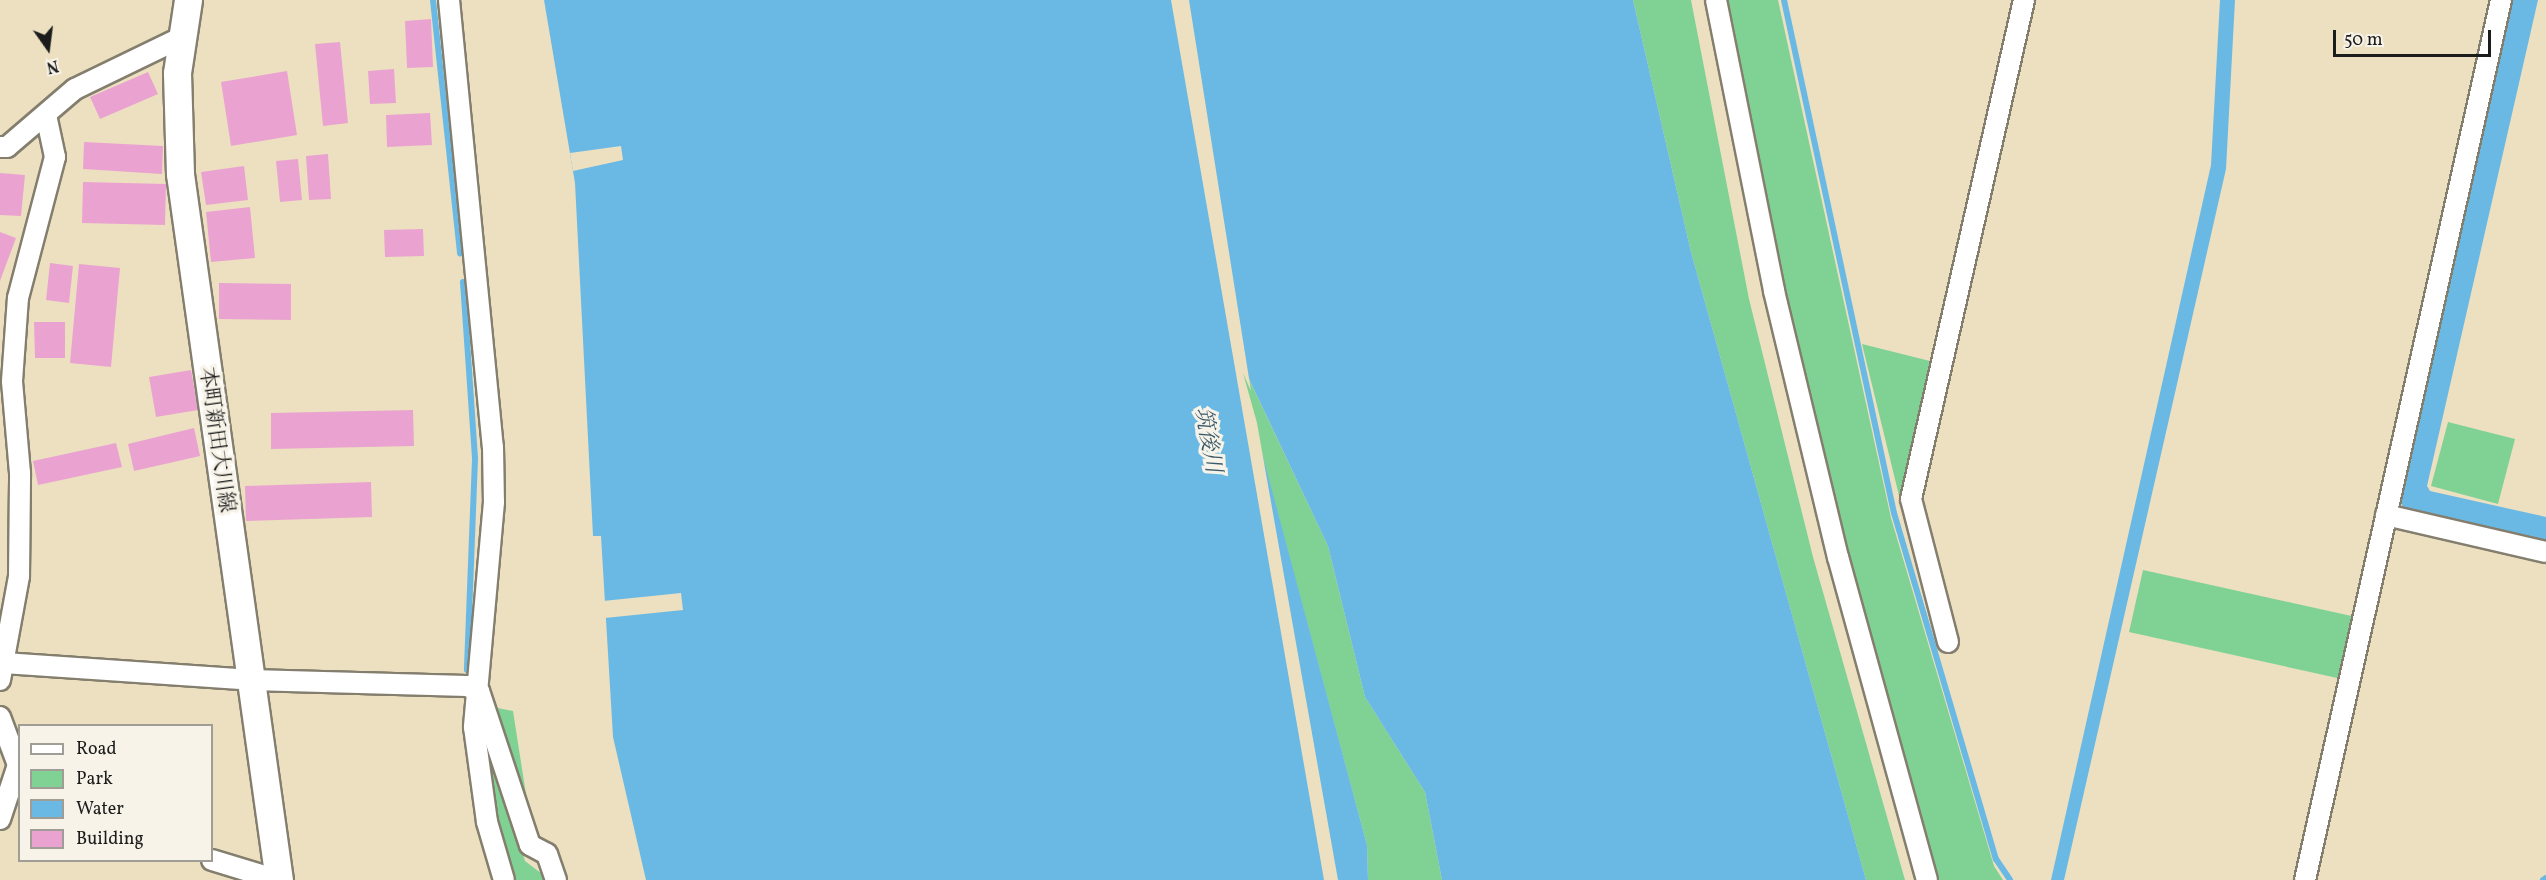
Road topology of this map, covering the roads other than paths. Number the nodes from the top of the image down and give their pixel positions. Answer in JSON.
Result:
{"nodes":[{"id":1,"x":188,"y":0,"type":"edge"},
{"id":2,"x":449,"y":0,"type":"edge"},
{"id":3,"x":1716,"y":0,"type":"edge"},
{"id":4,"x":2024,"y":0,"type":"edge"},
{"id":5,"x":2501,"y":0,"type":"edge"},
{"id":6,"x":180,"y":38,"type":"junction"},
{"id":7,"x":46,"y":115,"type":"junction"},
{"id":8,"x":0,"y":147,"type":"edge"},
{"id":9,"x":2386,"y":515,"type":"junction"},
{"id":10,"x":2546,"y":552,"type":"edge"},
{"id":11,"x":1947,"y":642,"type":"dead end"},
{"id":12,"x":2,"y":673,"type":"edge"},
{"id":13,"x":251,"y":680,"type":"junction"},
{"id":14,"x":478,"y":691,"type":"junction"},
{"id":15,"x":0,"y":717,"type":"edge"},
{"id":16,"x":15,"y":794,"type":"edge"},
{"id":17,"x":0,"y":819,"type":"edge"},
{"id":18,"x":213,"y":860,"type":"edge"},
{"id":19,"x":279,"y":880,"type":"edge"},
{"id":20,"x":504,"y":880,"type":"edge"},
{"id":21,"x":556,"y":880,"type":"edge"},
{"id":22,"x":1928,"y":880,"type":"edge"},
{"id":23,"x":2304,"y":880,"type":"edge"}],
"edges":[{"from":1,"to":6,"type":"main road","name":"本町新田大川線"},
{"from":2,"to":14,"type":"street"},
{"from":3,"to":22,"type":"street"},
{"from":4,"to":11,"type":"street"},
{"from":5,"to":9,"type":"street"},
{"from":6,"to":7,"type":"street"},
{"from":6,"to":13,"type":"main road","name":"本町新田大川線"},
{"from":7,"to":8,"type":"street"},
{"from":7,"to":12,"type":"street"},
{"from":9,"to":10,"type":"street"},
{"from":9,"to":23,"type":"street"},
{"from":12,"to":13,"type":"street"},
{"from":13,"to":14,"type":"street"},
{"from":13,"to":19,"type":"main road","name":"本町新田大川線"},
{"from":14,"to":20,"type":"street"},
{"from":14,"to":21,"type":"street"},
{"from":15,"to":16,"type":"street"},
{"from":16,"to":17,"type":"street"},
{"from":18,"to":19,"type":"street"}]}
